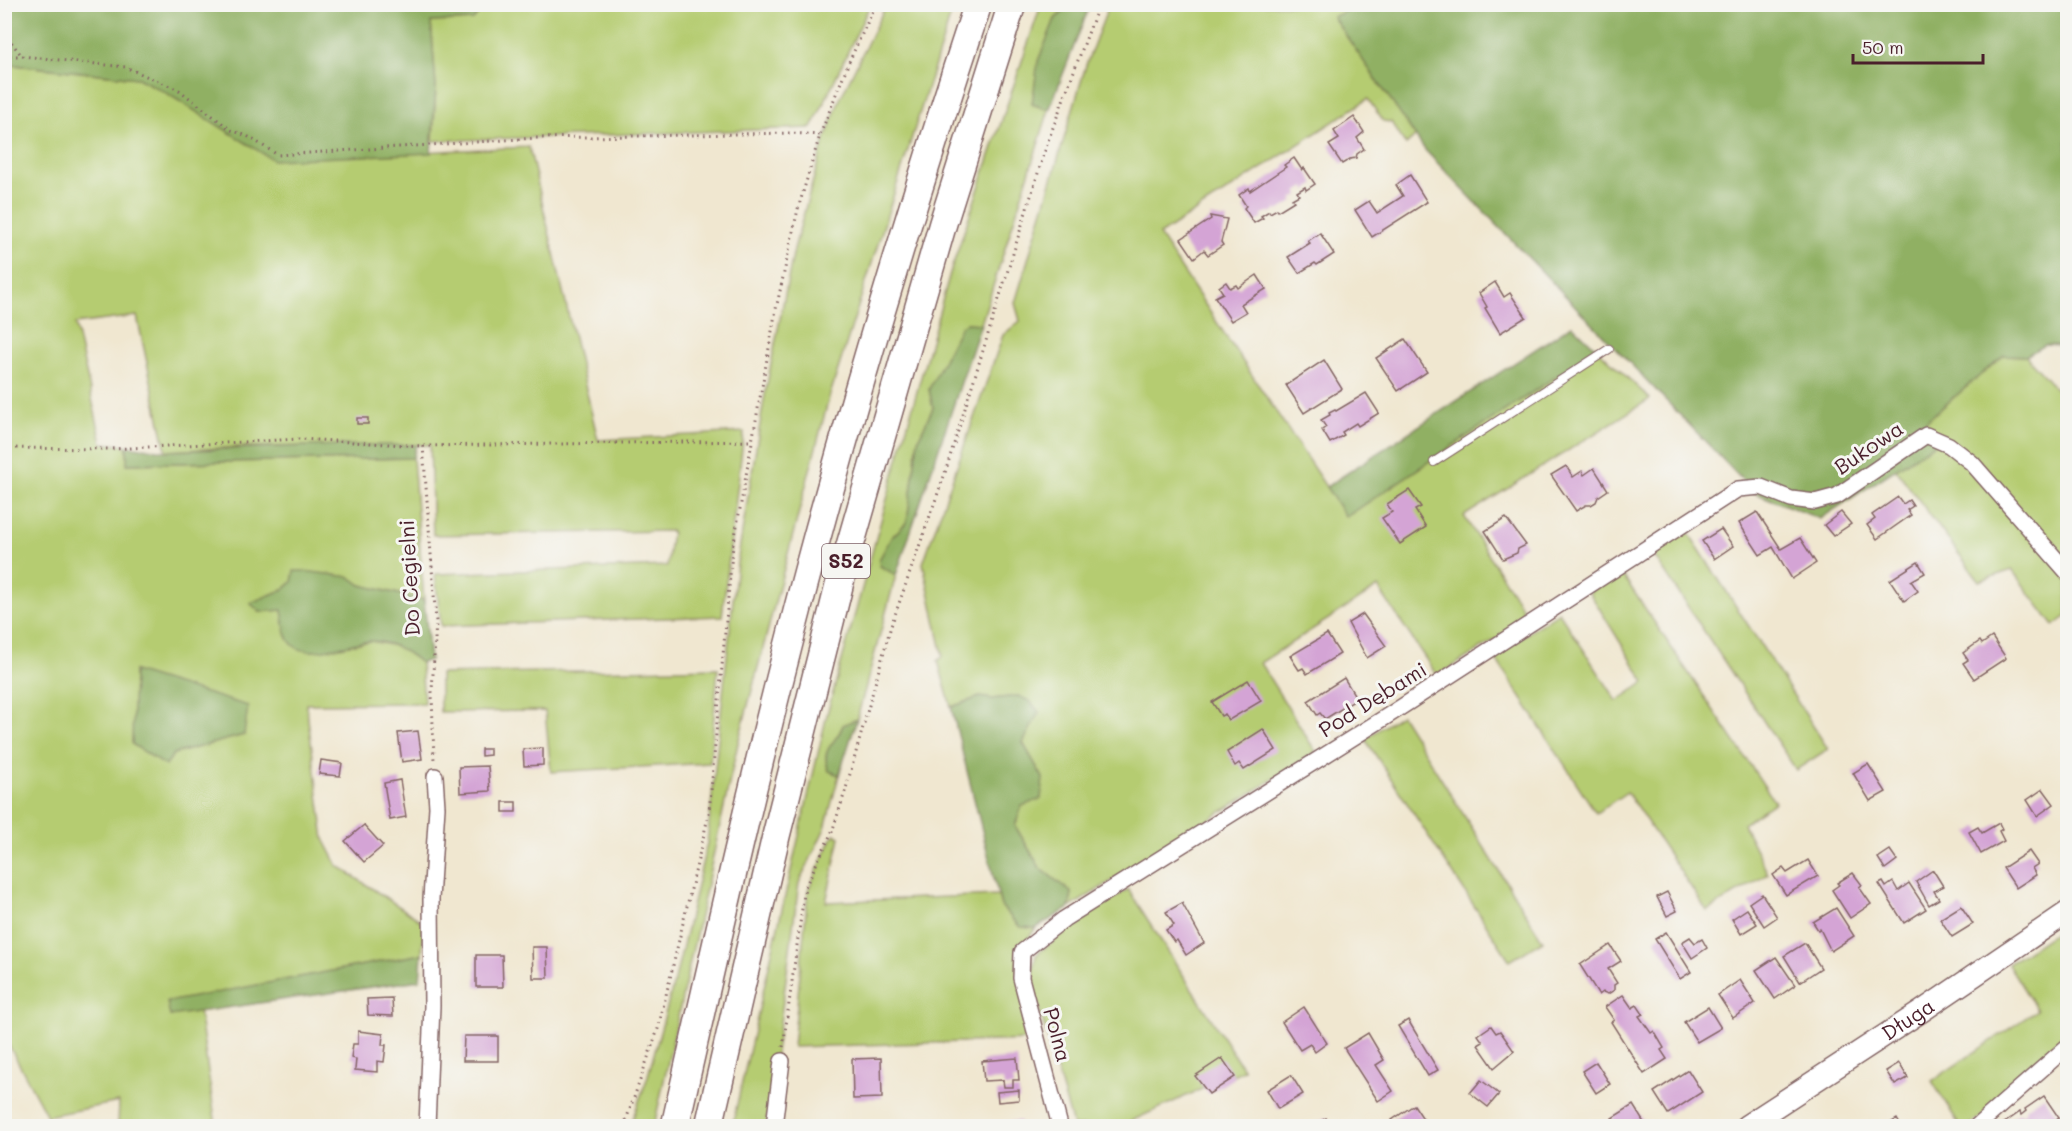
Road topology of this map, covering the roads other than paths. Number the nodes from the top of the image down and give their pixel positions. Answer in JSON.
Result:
{"nodes":[{"id":1,"x":978,"y":4,"type":"edge"},
{"id":2,"x":1012,"y":4,"type":"edge"},
{"id":3,"x":1610,"y":349,"type":"dead end"},
{"id":4,"x":1434,"y":462,"type":"dead end"},
{"id":5,"x":1748,"y":488,"type":"joint"},
{"id":6,"x":2067,"y":573,"type":"edge"},
{"id":7,"x":435,"y":776,"type":"road end"},
{"id":8,"x":2067,"y":912,"type":"edge"},
{"id":9,"x":1022,"y":952,"type":"joint"},
{"id":10,"x":2067,"y":1046,"type":"edge"},
{"id":11,"x":782,"y":1061,"type":"road end"},
{"id":12,"x":427,"y":1126,"type":"edge"},
{"id":13,"x":675,"y":1126,"type":"edge"},
{"id":14,"x":709,"y":1126,"type":"edge"},
{"id":15,"x":774,"y":1126,"type":"edge"},
{"id":16,"x":1060,"y":1126,"type":"edge"},
{"id":17,"x":1746,"y":1126,"type":"edge"},
{"id":18,"x":1977,"y":1126,"type":"edge"}],
"edges":[{"from":1,"to":13,"type":"highway","number":"S52"},
{"from":2,"to":14,"type":"highway","number":"S52"},
{"from":3,"to":4,"type":"lane"},
{"from":5,"to":6,"type":"street","name":"Bukowa"},
{"from":5,"to":9,"type":"street","name":"Pod Dębami"},
{"from":7,"to":12,"type":"street"},
{"from":8,"to":17,"type":"street","name":"Długa"},
{"from":9,"to":16,"type":"street","name":"Polna"},
{"from":10,"to":18,"type":"street"},
{"from":11,"to":15,"type":"street"}]}
